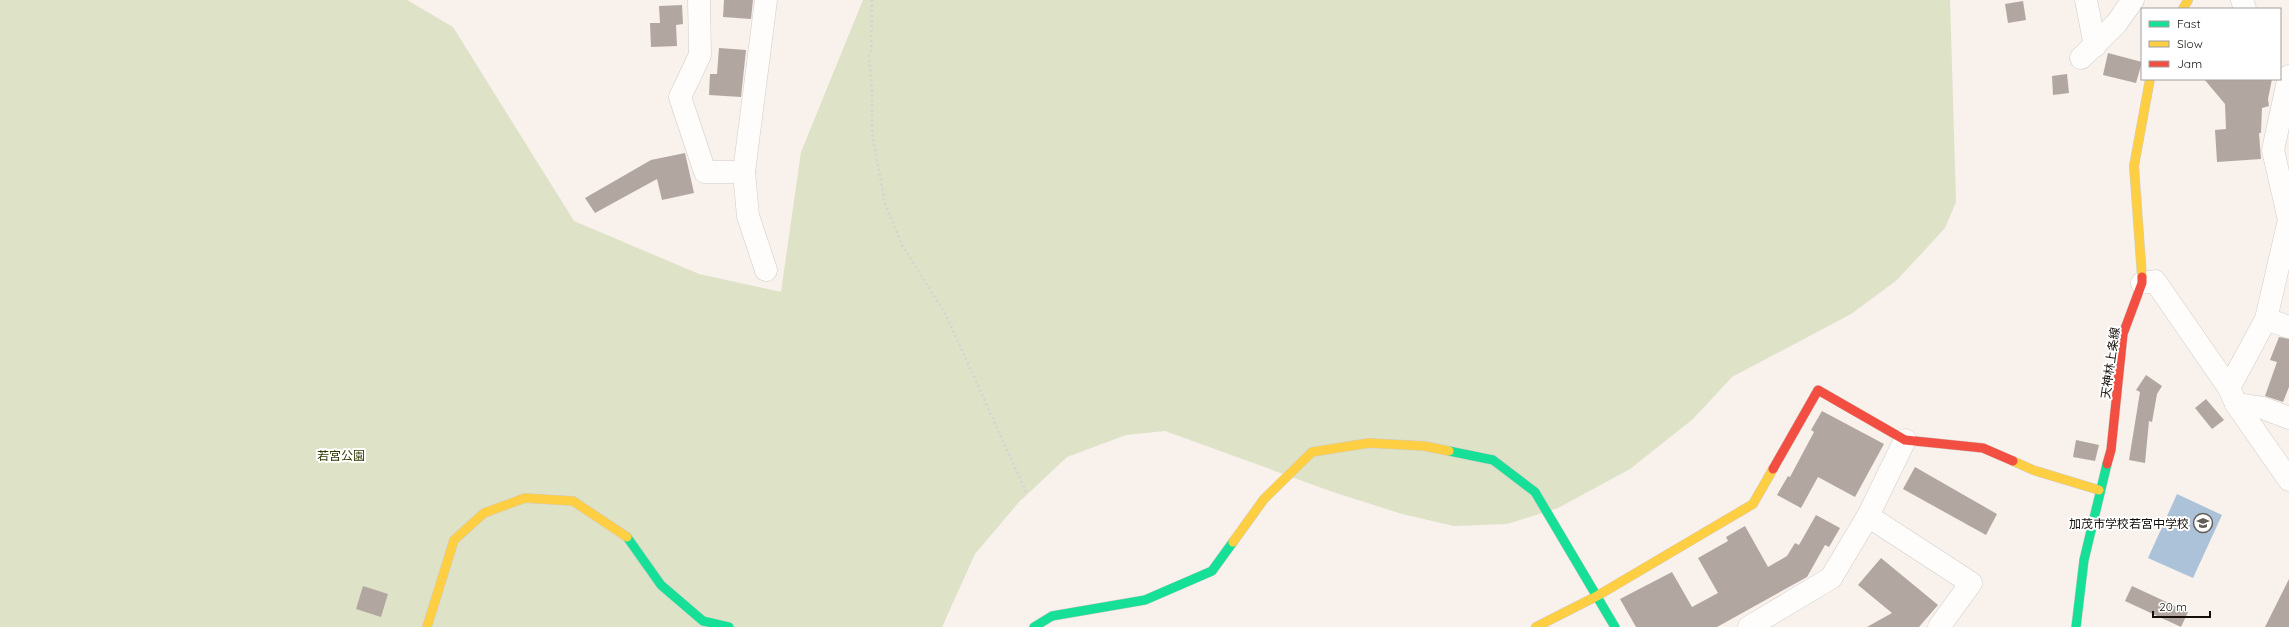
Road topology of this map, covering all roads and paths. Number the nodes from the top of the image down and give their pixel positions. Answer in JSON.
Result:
{"nodes":[{"id":1,"x":699,"y":0,"type":"edge"},
{"id":2,"x":766,"y":0,"type":"edge"},
{"id":3,"x":872,"y":0,"type":"edge"},
{"id":4,"x":2086,"y":0,"type":"edge"},
{"id":5,"x":2133,"y":0,"type":"edge"},
{"id":6,"x":2281,"y":63,"type":"edge"},
{"id":7,"x":2289,"y":75,"type":"edge"},
{"id":8,"x":2150,"y":80,"type":"edge"},
{"id":9,"x":2281,"y":148,"type":"edge"},
{"id":10,"x":744,"y":172,"type":"junction"},
{"id":11,"x":2286,"y":249,"type":"edge"},
{"id":12,"x":766,"y":270,"type":"dead end"},
{"id":13,"x":2142,"y":283,"type":"junction"},
{"id":14,"x":2266,"y":319,"type":"junction"},
{"id":15,"x":2289,"y":327,"type":"edge"},
{"id":16,"x":2232,"y":396,"type":"junction"},
{"id":17,"x":2289,"y":418,"type":"edge"},
{"id":18,"x":1905,"y":440,"type":"junction"},
{"id":19,"x":2289,"y":480,"type":"edge"},
{"id":20,"x":2099,"y":490,"type":"junction"},
{"id":21,"x":1026,"y":492,"type":"dead end"},
{"id":22,"x":1868,"y":516,"type":"junction"},
{"id":23,"x":1597,"y":596,"type":"junction"},
{"id":24,"x":427,"y":627,"type":"edge"},
{"id":25,"x":729,"y":627,"type":"edge"},
{"id":26,"x":1034,"y":627,"type":"edge"},
{"id":27,"x":1536,"y":627,"type":"edge"},
{"id":28,"x":1615,"y":627,"type":"edge"},
{"id":29,"x":1748,"y":627,"type":"edge"},
{"id":30,"x":1939,"y":627,"type":"edge"},
{"id":31,"x":2076,"y":627,"type":"edge"}],
"edges":[{"from":1,"to":10,"type":"street"},
{"from":2,"to":10,"type":"street"},
{"from":3,"to":21,"type":"path"},
{"from":4,"to":5,"type":"street"},
{"from":6,"to":7,"type":"street"},
{"from":7,"to":9,"type":"street"},
{"from":8,"to":13,"type":"street","name":"天神林上条線"},
{"from":9,"to":11,"type":"street"},
{"from":10,"to":12,"type":"street"},
{"from":11,"to":14,"type":"street"},
{"from":13,"to":16,"type":"street"},
{"from":13,"to":20,"type":"street","name":"天神林上条線"},
{"from":14,"to":15,"type":"street"},
{"from":14,"to":16,"type":"street"},
{"from":16,"to":17,"type":"street"},
{"from":16,"to":19,"type":"street"},
{"from":18,"to":20,"type":"street"},
{"from":18,"to":22,"type":"street"},
{"from":18,"to":23,"type":"street"},
{"from":20,"to":31,"type":"street","name":"天神林上条線"},
{"from":22,"to":29,"type":"street"},
{"from":22,"to":30,"type":"street"},
{"from":23,"to":26,"type":"street"},
{"from":23,"to":27,"type":"street"},
{"from":23,"to":28,"type":"street"},
{"from":24,"to":25,"type":"street"}]}
